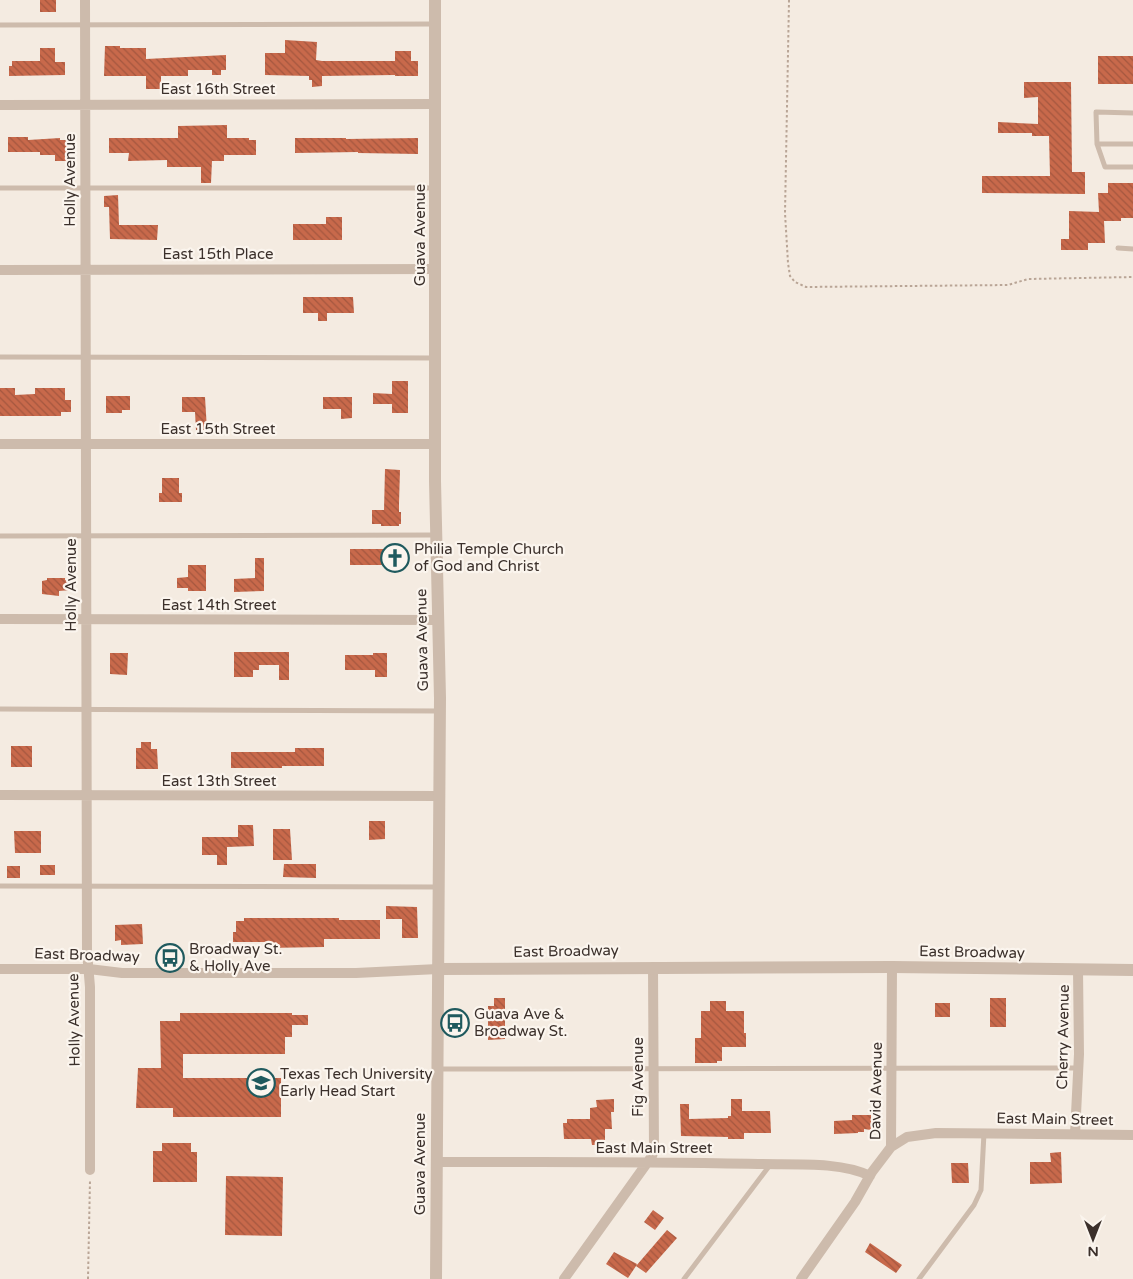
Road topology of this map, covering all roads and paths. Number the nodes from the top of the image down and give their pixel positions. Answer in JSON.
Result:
{"nodes":[{"id":1,"x":85,"y":0,"type":"edge"},
{"id":2,"x":436,"y":0,"type":"edge"},
{"id":3,"x":788,"y":0,"type":"edge"},
{"id":4,"x":85,"y":24,"type":"junction"},
{"id":5,"x":436,"y":24,"type":"junction"},
{"id":6,"x":0,"y":25,"type":"edge"},
{"id":7,"x":436,"y":104,"type":"junction"},
{"id":8,"x":0,"y":105,"type":"edge"},
{"id":9,"x":85,"y":105,"type":"junction"},
{"id":10,"x":1133,"y":113,"type":"edge"},
{"id":11,"x":1097,"y":144,"type":"junction"},
{"id":12,"x":1133,"y":144,"type":"edge"},
{"id":13,"x":1133,"y":167,"type":"edge"},
{"id":14,"x":0,"y":188,"type":"edge"},
{"id":15,"x":85,"y":188,"type":"junction"},
{"id":16,"x":436,"y":188,"type":"junction"},
{"id":17,"x":1118,"y":248,"type":"dead end"},
{"id":18,"x":1133,"y":249,"type":"edge"},
{"id":19,"x":84,"y":269,"type":"junction"},
{"id":20,"x":436,"y":269,"type":"junction"},
{"id":21,"x":0,"y":270,"type":"edge"},
{"id":22,"x":1133,"y":276,"type":"edge"},
{"id":23,"x":85,"y":356,"type":"junction"},
{"id":24,"x":0,"y":357,"type":"edge"},
{"id":25,"x":436,"y":358,"type":"junction"},
{"id":26,"x":0,"y":444,"type":"edge"},
{"id":27,"x":85,"y":444,"type":"junction"},
{"id":28,"x":436,"y":444,"type":"junction"},
{"id":29,"x":86,"y":535,"type":"junction"},
{"id":30,"x":437,"y":535,"type":"junction"},
{"id":31,"x":0,"y":536,"type":"edge"},
{"id":32,"x":0,"y":620,"type":"edge"},
{"id":33,"x":86,"y":620,"type":"junction"},
{"id":34,"x":438,"y":620,"type":"junction"},
{"id":35,"x":0,"y":709,"type":"edge"},
{"id":36,"x":86,"y":709,"type":"junction"},
{"id":37,"x":440,"y":711,"type":"junction"},
{"id":38,"x":0,"y":795,"type":"edge"},
{"id":39,"x":87,"y":795,"type":"junction"},
{"id":40,"x":439,"y":796,"type":"junction"},
{"id":41,"x":0,"y":886,"type":"edge"},
{"id":42,"x":87,"y":886,"type":"junction"},
{"id":43,"x":438,"y":887,"type":"junction"},
{"id":44,"x":652,"y":967,"type":"junction"},
{"id":45,"x":892,"y":967,"type":"junction"},
{"id":46,"x":0,"y":969,"type":"edge"},
{"id":47,"x":89,"y":969,"type":"junction"},
{"id":48,"x":438,"y":969,"type":"junction"},
{"id":49,"x":1078,"y":970,"type":"junction"},
{"id":50,"x":1133,"y":970,"type":"edge"},
{"id":51,"x":892,"y":1068,"type":"junction"},
{"id":52,"x":1078,"y":1068,"type":"junction"},
{"id":53,"x":437,"y":1069,"type":"junction"},
{"id":54,"x":653,"y":1069,"type":"junction"},
{"id":55,"x":984,"y":1133,"type":"junction"},
{"id":56,"x":1075,"y":1134,"type":"junction"},
{"id":57,"x":1133,"y":1135,"type":"edge"},
{"id":58,"x":891,"y":1147,"type":"junction"},
{"id":59,"x":436,"y":1162,"type":"junction"},
{"id":60,"x":648,"y":1163,"type":"junction"},
{"id":61,"x":770,"y":1164,"type":"junction"},
{"id":62,"x":90,"y":1170,"type":"joint"},
{"id":63,"x":870,"y":1176,"type":"junction"},
{"id":64,"x":88,"y":1279,"type":"edge"},
{"id":65,"x":436,"y":1279,"type":"edge"},
{"id":66,"x":564,"y":1279,"type":"edge"},
{"id":67,"x":684,"y":1279,"type":"edge"},
{"id":68,"x":801,"y":1279,"type":"edge"},
{"id":69,"x":919,"y":1279,"type":"edge"}],
"edges":[{"from":1,"to":4,"type":"street","name":"Holly Avenue"},
{"from":2,"to":5,"type":"street","name":"Guava Avenue"},
{"from":3,"to":22,"type":"path"},
{"from":4,"to":5,"type":"lane"},
{"from":4,"to":6,"type":"lane"},
{"from":4,"to":9,"type":"street","name":"Holly Avenue"},
{"from":5,"to":7,"type":"street","name":"Guava Avenue"},
{"from":7,"to":9,"type":"street","name":"East 16th Street"},
{"from":7,"to":16,"type":"street","name":"Guava Avenue"},
{"from":8,"to":9,"type":"street","name":"East 16th Street"},
{"from":9,"to":15,"type":"street","name":"Holly Avenue"},
{"from":10,"to":11,"type":"lane"},
{"from":11,"to":12,"type":"lane"},
{"from":11,"to":13,"type":"lane"},
{"from":14,"to":15,"type":"lane"},
{"from":15,"to":16,"type":"lane"},
{"from":15,"to":19,"type":"street","name":"Holly Avenue"},
{"from":16,"to":20,"type":"street","name":"Guava Avenue"},
{"from":17,"to":18,"type":"lane"},
{"from":19,"to":20,"type":"street","name":"East 15th Place"},
{"from":19,"to":21,"type":"street","name":"East 15th Place"},
{"from":19,"to":23,"type":"street","name":"Holly Avenue"},
{"from":20,"to":25,"type":"street","name":"Guava Avenue"},
{"from":23,"to":24,"type":"lane"},
{"from":23,"to":25,"type":"lane"},
{"from":23,"to":27,"type":"street","name":"Holly Avenue"},
{"from":25,"to":28,"type":"street","name":"Guava Avenue"},
{"from":26,"to":27,"type":"street","name":"East 15th Street"},
{"from":27,"to":28,"type":"street","name":"East 15th Street"},
{"from":27,"to":29,"type":"street","name":"Holly Avenue"},
{"from":28,"to":30,"type":"street","name":"Guava Avenue"},
{"from":29,"to":30,"type":"lane"},
{"from":29,"to":31,"type":"lane"},
{"from":29,"to":33,"type":"street","name":"Holly Avenue"},
{"from":30,"to":34,"type":"street","name":"Guava Avenue"},
{"from":32,"to":33,"type":"street","name":"East 14th Street"},
{"from":33,"to":34,"type":"street","name":"East 14th Street"},
{"from":33,"to":36,"type":"street","name":"Holly Avenue"},
{"from":34,"to":37,"type":"street","name":"Guava Avenue"},
{"from":35,"to":36,"type":"lane"},
{"from":36,"to":37,"type":"lane"},
{"from":36,"to":39,"type":"street","name":"Holly Avenue"},
{"from":37,"to":40,"type":"street","name":"Guava Avenue"},
{"from":38,"to":39,"type":"street","name":"East 13th Street"},
{"from":39,"to":40,"type":"street","name":"East 13th Street"},
{"from":39,"to":42,"type":"street","name":"Holly Avenue"},
{"from":40,"to":43,"type":"street","name":"Guava Avenue"},
{"from":41,"to":42,"type":"lane"},
{"from":42,"to":43,"type":"lane"},
{"from":42,"to":47,"type":"street","name":"Holly Avenue"},
{"from":43,"to":48,"type":"street","name":"Guava Avenue"},
{"from":44,"to":45,"type":"street","name":"East Broadway"},
{"from":44,"to":48,"type":"street","name":"East Broadway"},
{"from":44,"to":54,"type":"street","name":"Fig Avenue"},
{"from":45,"to":49,"type":"street","name":"East Broadway"},
{"from":45,"to":51,"type":"street","name":"David Avenue"},
{"from":46,"to":47,"type":"street","name":"East Broadway"},
{"from":47,"to":48,"type":"street","name":"East Broadway"},
{"from":47,"to":62,"type":"street","name":"Holly Avenue"},
{"from":48,"to":53,"type":"street","name":"Guava Avenue"},
{"from":49,"to":50,"type":"street","name":"East Broadway"},
{"from":49,"to":52,"type":"street","name":"Cherry Avenue"},
{"from":51,"to":52,"type":"lane"},
{"from":51,"to":54,"type":"lane"},
{"from":51,"to":58,"type":"street","name":"David Avenue"},
{"from":52,"to":56,"type":"street","name":"Cherry Avenue"},
{"from":53,"to":54,"type":"lane"},
{"from":53,"to":59,"type":"street","name":"Guava Avenue"},
{"from":54,"to":60,"type":"street","name":"Fig Avenue"},
{"from":55,"to":56,"type":"street","name":"East Main Street"},
{"from":55,"to":58,"type":"street","name":"East Main Street"},
{"from":55,"to":69,"type":"lane"},
{"from":56,"to":57,"type":"street","name":"East Main Street"},
{"from":58,"to":63,"type":"street","name":"David Avenue"},
{"from":59,"to":60,"type":"street","name":"East Main Street"},
{"from":59,"to":65,"type":"street","name":"Guava Avenue"},
{"from":60,"to":61,"type":"street","name":"East Main Street"},
{"from":60,"to":66,"type":"street","name":"Fig Avenue"},
{"from":61,"to":63,"type":"street","name":"East Main Street"},
{"from":61,"to":67,"type":"lane"},
{"from":62,"to":64,"type":"path"},
{"from":63,"to":68,"type":"street","name":"David Avenue"}]}
